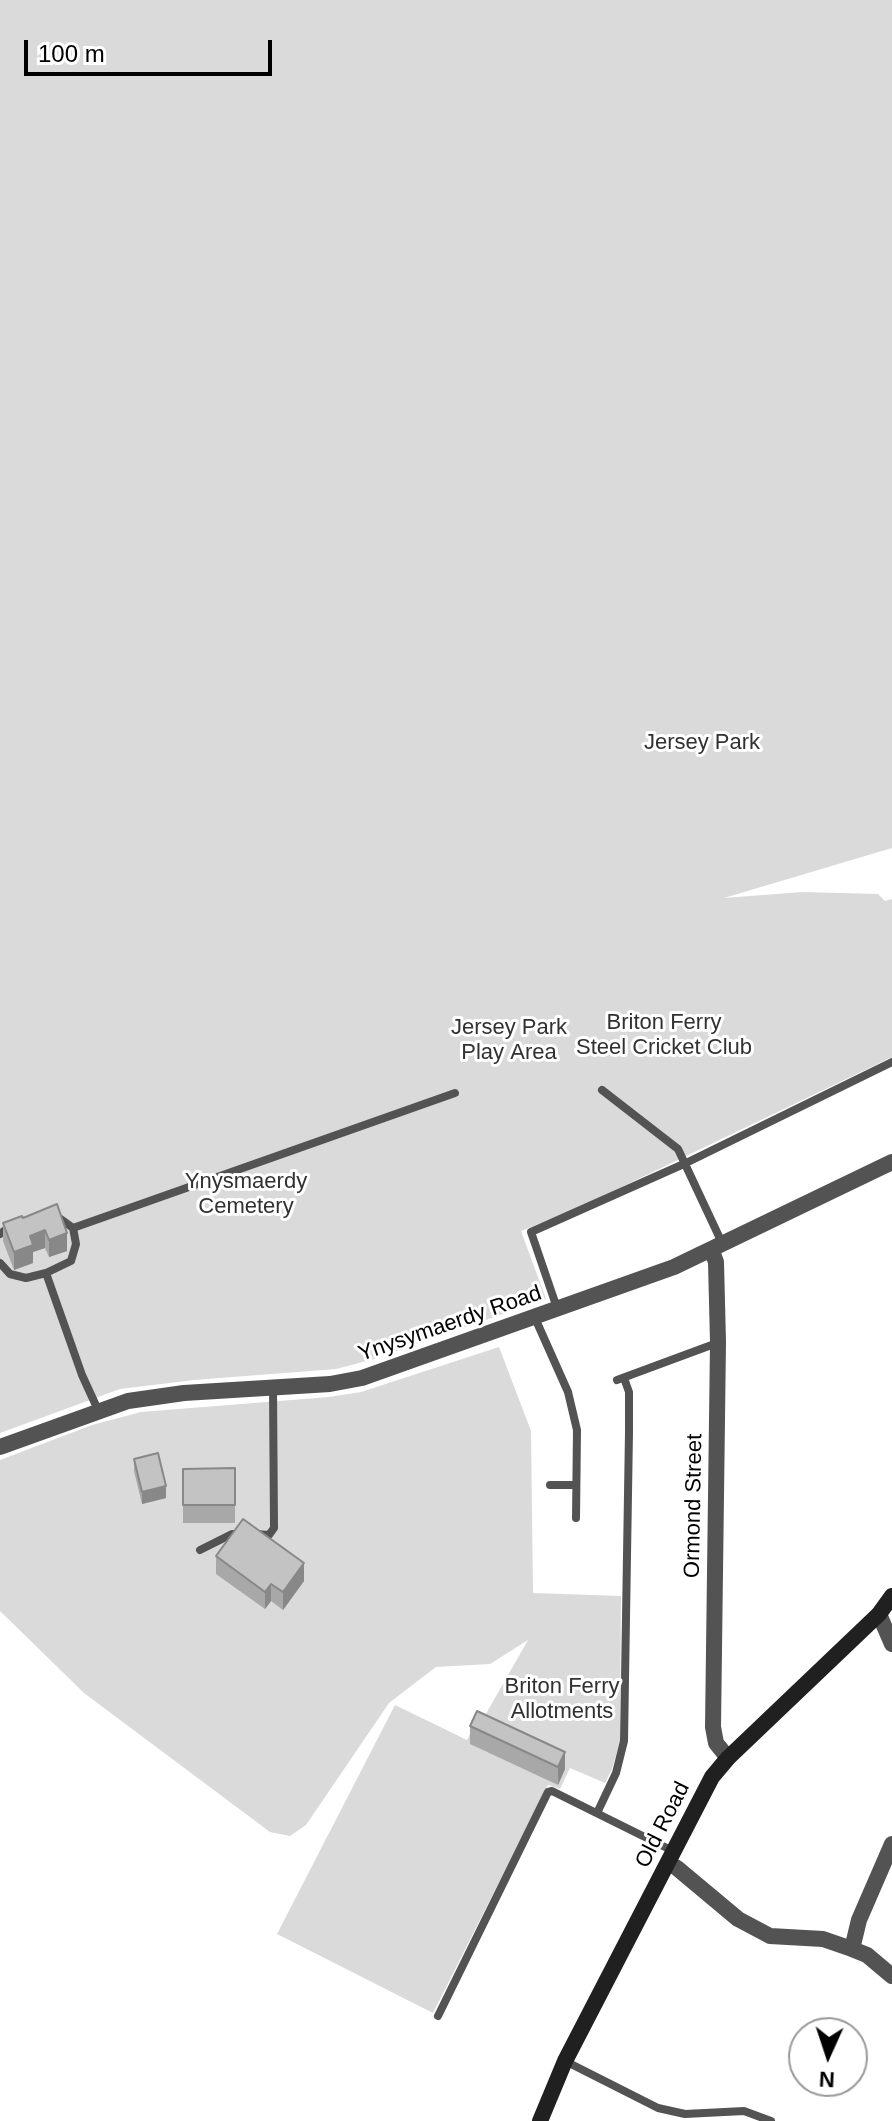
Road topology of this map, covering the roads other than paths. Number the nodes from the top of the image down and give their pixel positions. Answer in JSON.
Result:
{"nodes":[{"id":1,"x":892,"y":1062,"type":"edge"},
{"id":2,"x":602,"y":1090,"type":"dead end"},
{"id":3,"x":455,"y":1093,"type":"dead end"},
{"id":4,"x":892,"y":1162,"type":"edge"},
{"id":5,"x":686,"y":1163,"type":"junction"},
{"id":6,"x":41,"y":1213,"type":"edge"},
{"id":7,"x":26,"y":1218,"type":"edge"},
{"id":8,"x":73,"y":1228,"type":"junction"},
{"id":9,"x":0,"y":1234,"type":"edge"},
{"id":10,"x":718,"y":1248,"type":"junction"},
{"id":11,"x":0,"y":1263,"type":"edge"},
{"id":12,"x":46,"y":1273,"type":"junction"},
{"id":13,"x":558,"y":1309,"type":"junction"},
{"id":14,"x":535,"y":1318,"type":"junction"},
{"id":15,"x":718,"y":1342,"type":"junction"},
{"id":16,"x":273,"y":1387,"type":"junction"},
{"id":17,"x":98,"y":1410,"type":"junction"},
{"id":18,"x":0,"y":1447,"type":"edge"},
{"id":19,"x":550,"y":1485,"type":"dead end"},
{"id":20,"x":576,"y":1485,"type":"junction"},
{"id":21,"x":576,"y":1518,"type":"dead end"},
{"id":22,"x":200,"y":1550,"type":"dead end"},
{"id":23,"x":892,"y":1596,"type":"edge"},
{"id":24,"x":879,"y":1614,"type":"junction"},
{"id":25,"x":892,"y":1644,"type":"edge"},
{"id":26,"x":728,"y":1758,"type":"junction"},
{"id":27,"x":597,"y":1813,"type":"junction"},
{"id":28,"x":892,"y":1844,"type":"edge"},
{"id":29,"x":671,"y":1857,"type":"junction"},
{"id":30,"x":852,"y":1949,"type":"junction"},
{"id":31,"x":892,"y":1976,"type":"edge"},
{"id":32,"x":438,"y":2016,"type":"dead end"},
{"id":33,"x":565,"y":2061,"type":"junction"},
{"id":34,"x":540,"y":2121,"type":"edge"},
{"id":35,"x":771,"y":2121,"type":"edge"}],
"edges":[{"from":1,"to":5,"type":"lane"},
{"from":2,"to":5,"type":"lane","name":"Ormond Street"},
{"from":3,"to":8,"type":"lane"},
{"from":4,"to":10,"type":"street","name":"Ynysymaerdy Road"},
{"from":5,"to":10,"type":"lane","name":"Ormond Street"},
{"from":5,"to":13,"type":"lane"},
{"from":6,"to":8,"type":"lane"},
{"from":7,"to":9,"type":"lane"},
{"from":8,"to":12,"type":"lane"},
{"from":10,"to":13,"type":"street","name":"Ynysymaerdy Road"},
{"from":10,"to":15,"type":"street","name":"Ormond Street"},
{"from":11,"to":12,"type":"lane"},
{"from":12,"to":17,"type":"lane"},
{"from":13,"to":14,"type":"street","name":"Ynysymaerdy Road"},
{"from":14,"to":16,"type":"street","name":"Ynysymaerdy Road"},
{"from":14,"to":20,"type":"lane"},
{"from":15,"to":26,"type":"street","name":"Ormond Street"},
{"from":15,"to":27,"type":"lane"},
{"from":16,"to":17,"type":"street","name":"Ynysymaerdy Road"},
{"from":16,"to":22,"type":"lane"},
{"from":17,"to":18,"type":"street","name":"Ynysymaerdy Road"},
{"from":19,"to":20,"type":"lane"},
{"from":20,"to":21,"type":"lane"},
{"from":23,"to":24,"type":"street","name":"Old Road"},
{"from":24,"to":25,"type":"street"},
{"from":24,"to":26,"type":"street","name":"Old Road"},
{"from":26,"to":29,"type":"street","name":"Old Road"},
{"from":27,"to":29,"type":"lane"},
{"from":27,"to":32,"type":"lane"},
{"from":28,"to":30,"type":"street"},
{"from":29,"to":30,"type":"street"},
{"from":29,"to":33,"type":"street","name":"Old Road"},
{"from":30,"to":31,"type":"street"},
{"from":33,"to":34,"type":"street","name":"Old Road"},
{"from":33,"to":35,"type":"lane"}]}
